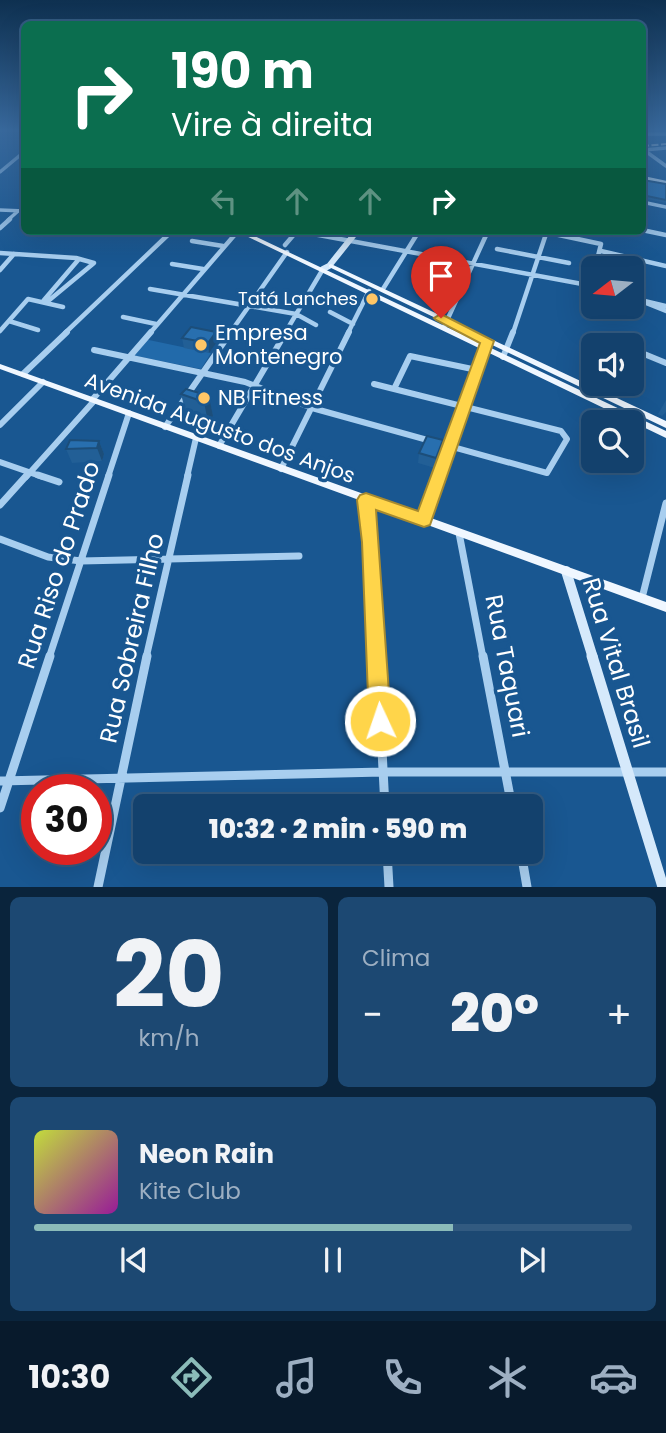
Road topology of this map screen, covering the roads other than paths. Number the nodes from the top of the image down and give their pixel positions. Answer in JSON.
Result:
{"nodes":[{"id":1,"x":646,"y":179,"type":"edge"},
{"id":2,"x":666,"y":181,"type":"edge"},
{"id":3,"x":646,"y":203,"type":"edge"},
{"id":4,"x":666,"y":207,"type":"edge"},
{"id":5,"x":0,"y":210,"type":"edge"},
{"id":6,"x":18,"y":211,"type":"joint"},
{"id":7,"x":0,"y":228,"type":"edge"},
{"id":8,"x":646,"y":231,"type":"edge"},
{"id":9,"x":168,"y":235,"type":"edge"},
{"id":10,"x":234,"y":235,"type":"edge"},
{"id":11,"x":249,"y":235,"type":"edge"},
{"id":12,"x":262,"y":235,"type":"edge"},
{"id":13,"x":295,"y":235,"type":"edge"},
{"id":14,"x":318,"y":235,"type":"edge"},
{"id":15,"x":354,"y":235,"type":"edge"},
{"id":16,"x":417,"y":235,"type":"edge"},
{"id":17,"x":486,"y":235,"type":"edge"},
{"id":18,"x":543,"y":235,"type":"edge"},
{"id":19,"x":557,"y":235,"type":"edge"},
{"id":20,"x":666,"y":235,"type":"edge"},
{"id":21,"x":192,"y":241,"type":"dead end"},
{"id":22,"x":350,"y":241,"type":"junction"},
{"id":23,"x":223,"y":246,"type":"junction"},
{"id":24,"x":601,"y":248,"type":"junction"},
{"id":25,"x":286,"y":249,"type":"junction"},
{"id":26,"x":498,"y":249,"type":"dead end"},
{"id":27,"x":408,"y":251,"type":"junction"},
{"id":28,"x":0,"y":253,"type":"edge"},
{"id":29,"x":13,"y":254,"type":"junction"},
{"id":30,"x":538,"y":256,"type":"junction"},
{"id":31,"x":599,"y":256,"type":"edge"},
{"id":32,"x":79,"y":259,"type":"junction"},
{"id":33,"x":474,"y":263,"type":"junction"},
{"id":34,"x":569,"y":263,"type":"dead end"},
{"id":35,"x":172,"y":264,"type":"dead end"},
{"id":36,"x":666,"y":266,"type":"edge"},
{"id":37,"x":326,"y":267,"type":"junction"},
{"id":38,"x":203,"y":269,"type":"junction"},
{"id":39,"x":0,"y":270,"type":"edge"},
{"id":40,"x":534,"y":273,"type":"junction"},
{"id":41,"x":67,"y":274,"type":"junction"},
{"id":42,"x":78,"y":276,"type":"junction"},
{"id":43,"x":581,"y":283,"type":"edge"},
{"id":44,"x":150,"y":289,"type":"dead end"},
{"id":45,"x":383,"y":289,"type":"junction"},
{"id":46,"x":369,"y":291,"type":"junction"},
{"id":47,"x":181,"y":295,"type":"junction"},
{"id":48,"x":644,"y":300,"type":"edge"},
{"id":49,"x":45,"y":301,"type":"junction"},
{"id":50,"x":644,"y":302,"type":"edge"},
{"id":51,"x":666,"y":305,"type":"edge"},
{"id":52,"x":63,"y":307,"type":"dead end"},
{"id":53,"x":248,"y":307,"type":"junction"},
{"id":54,"x":330,"y":312,"type":"dead end"},
{"id":55,"x":666,"y":312,"type":"edge"},
{"id":56,"x":296,"y":314,"type":"junction"},
{"id":57,"x":122,"y":317,"type":"dead end"},
{"id":58,"x":9,"y":321,"type":"junction"},
{"id":59,"x":156,"y":324,"type":"junction"},
{"id":60,"x":316,"y":324,"type":"dead end"},
{"id":61,"x":353,"y":324,"type":"junction"},
{"id":62,"x":446,"y":324,"type":"junction"},
{"id":63,"x":38,"y":330,"type":"dead end"},
{"id":64,"x":0,"y":331,"type":"edge"},
{"id":65,"x":486,"y":345,"type":"junction"},
{"id":66,"x":94,"y":350,"type":"dead end"},
{"id":67,"x":505,"y":354,"type":"junction"},
{"id":68,"x":644,"y":354,"type":"edge"},
{"id":69,"x":127,"y":357,"type":"junction"},
{"id":70,"x":666,"y":363,"type":"edge"},
{"id":71,"x":0,"y":366,"type":"edge"},
{"id":72,"x":477,"y":370,"type":"junction"},
{"id":73,"x":203,"y":373,"type":"junction"},
{"id":74,"x":23,"y":374,"type":"junction"},
{"id":75,"x":553,"y":377,"type":"junction"},
{"id":76,"x":43,"y":382,"type":"junction"},
{"id":77,"x":374,"y":384,"type":"dead end"},
{"id":78,"x":254,"y":385,"type":"junction"},
{"id":79,"x":394,"y":388,"type":"junction"},
{"id":80,"x":93,"y":400,"type":"junction"},
{"id":81,"x":466,"y":406,"type":"junction"},
{"id":82,"x":312,"y":408,"type":"junction"},
{"id":83,"x":129,"y":413,"type":"junction"},
{"id":84,"x":0,"y":425,"type":"edge"},
{"id":85,"x":666,"y":425,"type":"edge"},
{"id":86,"x":165,"y":427,"type":"junction"},
{"id":87,"x":666,"y":435,"type":"edge"},
{"id":88,"x":196,"y":438,"type":"junction"},
{"id":89,"x":219,"y":446,"type":"junction"},
{"id":90,"x":449,"y":446,"type":"junction"},
{"id":91,"x":0,"y":462,"type":"edge"},
{"id":92,"x":281,"y":469,"type":"junction"},
{"id":93,"x":30,"y":473,"type":"junction"},
{"id":94,"x":59,"y":482,"type":"dead end"},
{"id":95,"x":366,"y":500,"type":"junction"},
{"id":96,"x":666,"y":503,"type":"edge"},
{"id":97,"x":0,"y":505,"type":"edge"},
{"id":98,"x":424,"y":520,"type":"junction"},
{"id":99,"x":459,"y":533,"type":"junction"},
{"id":100,"x":0,"y":539,"type":"edge"},
{"id":101,"x":299,"y":556,"type":"dead end"},
{"id":102,"x":170,"y":558,"type":"junction"},
{"id":103,"x":81,"y":561,"type":"junction"},
{"id":104,"x":566,"y":571,"type":"junction"},
{"id":105,"x":642,"y":598,"type":"junction"},
{"id":106,"x":666,"y":607,"type":"edge"},
{"id":107,"x":383,"y":772,"type":"junction"},
{"id":108,"x":506,"y":772,"type":"junction"},
{"id":109,"x":627,"y":772,"type":"junction"},
{"id":110,"x":666,"y":772,"type":"edge"},
{"id":111,"x":119,"y":779,"type":"junction"},
{"id":112,"x":5,"y":781,"type":"edge"},
{"id":113,"x":384,"y":794,"type":"edge"},
{"id":114,"x":510,"y":794,"type":"edge"},
{"id":115,"x":0,"y":808,"type":"edge"},
{"id":116,"x":388,"y":864,"type":"edge"},
{"id":117,"x":523,"y":864,"type":"edge"},
{"id":118,"x":98,"y":887,"type":"edge"},
{"id":119,"x":389,"y":887,"type":"edge"},
{"id":120,"x":527,"y":887,"type":"edge"},
{"id":121,"x":663,"y":887,"type":"edge"}],
"edges":[{"from":1,"to":2,"type":"street"},
{"from":3,"to":4,"type":"street"},
{"from":5,"to":6,"type":"street"},
{"from":6,"to":7,"type":"street"},
{"from":8,"to":20,"type":"street"},
{"from":9,"to":74,"type":"street"},
{"from":10,"to":23,"type":"street"},
{"from":11,"to":25,"type":"main road"},
{"from":12,"to":25,"type":"main road"},
{"from":13,"to":25,"type":"street"},
{"from":14,"to":22,"type":"street"},
{"from":15,"to":22,"type":"street"},
{"from":16,"to":27,"type":"street"},
{"from":17,"to":33,"type":"street"},
{"from":18,"to":30,"type":"street"},
{"from":19,"to":24,"type":"street"},
{"from":21,"to":23,"type":"street"},
{"from":22,"to":27,"type":"street"},
{"from":22,"to":37,"type":"street"},
{"from":23,"to":38,"type":"street"},
{"from":24,"to":31,"type":"street"},
{"from":24,"to":36,"type":"street"},
{"from":25,"to":37,"type":"main road"},
{"from":25,"to":53,"type":"street"},
{"from":26,"to":30,"type":"street"},
{"from":27,"to":33,"type":"street"},
{"from":27,"to":45,"type":"street"},
{"from":28,"to":29,"type":"street"},
{"from":29,"to":32,"type":"street"},
{"from":29,"to":39,"type":"street"},
{"from":30,"to":34,"type":"street"},
{"from":30,"to":40,"type":"street"},
{"from":32,"to":41,"type":"street"},
{"from":32,"to":42,"type":"street"},
{"from":33,"to":40,"type":"street"},
{"from":33,"to":62,"type":"street"},
{"from":35,"to":38,"type":"street"},
{"from":37,"to":45,"type":"main road"},
{"from":37,"to":46,"type":"main road"},
{"from":37,"to":56,"type":"street"},
{"from":38,"to":47,"type":"street"},
{"from":40,"to":43,"type":"street"},
{"from":40,"to":67,"type":"street"},
{"from":41,"to":42,"type":"street"},
{"from":41,"to":49,"type":"street"},
{"from":42,"to":49,"type":"street"},
{"from":44,"to":47,"type":"street"},
{"from":45,"to":62,"type":"main road"},
{"from":46,"to":61,"type":"street"},
{"from":46,"to":62,"type":"main road"},
{"from":47,"to":53,"type":"street"},
{"from":47,"to":59,"type":"street"},
{"from":48,"to":51,"type":"street"},
{"from":49,"to":52,"type":"street"},
{"from":49,"to":58,"type":"street"},
{"from":50,"to":55,"type":"street"},
{"from":51,"to":55,"type":"street"},
{"from":53,"to":56,"type":"street"},
{"from":53,"to":73,"type":"street"},
{"from":54,"to":61,"type":"street"},
{"from":56,"to":60,"type":"street"},
{"from":56,"to":78,"type":"street"},
{"from":57,"to":59,"type":"street"},
{"from":58,"to":63,"type":"street"},
{"from":58,"to":64,"type":"street"},
{"from":59,"to":69,"type":"street"},
{"from":61,"to":82,"type":"street"},
{"from":62,"to":65,"type":"main road"},
{"from":65,"to":67,"type":"main road"},
{"from":65,"to":72,"type":"street"},
{"from":66,"to":69,"type":"street"},
{"from":67,"to":75,"type":"main road"},
{"from":68,"to":70,"type":"street"},
{"from":69,"to":73,"type":"street"},
{"from":69,"to":80,"type":"street"},
{"from":71,"to":74,"type":"main road","name":"Avenida Augusto dos Anjos"},
{"from":72,"to":79,"type":"street"},
{"from":72,"to":81,"type":"street"},
{"from":73,"to":78,"type":"street"},
{"from":73,"to":86,"type":"street"},
{"from":74,"to":76,"type":"main road","name":"Avenida Augusto dos Anjos"},
{"from":75,"to":85,"type":"main road"},
{"from":75,"to":87,"type":"main road"},
{"from":76,"to":80,"type":"main road","name":"Avenida Augusto dos Anjos"},
{"from":76,"to":84,"type":"street"},
{"from":77,"to":79,"type":"street"},
{"from":78,"to":82,"type":"street"},
{"from":78,"to":89,"type":"street"},
{"from":79,"to":81,"type":"street"},
{"from":80,"to":83,"type":"main road","name":"Avenida Augusto dos Anjos"},
{"from":80,"to":93,"type":"street"},
{"from":81,"to":90,"type":"street"},
{"from":81,"to":90,"type":"street"},
{"from":82,"to":90,"type":"street"},
{"from":82,"to":92,"type":"street"},
{"from":83,"to":86,"type":"main road","name":"Avenida Augusto dos Anjos"},
{"from":83,"to":103,"type":"street","name":"Rua Riso do Prado"},
{"from":86,"to":88,"type":"main road","name":"Avenida Augusto dos Anjos"},
{"from":88,"to":89,"type":"main road","name":"Avenida Augusto dos Anjos"},
{"from":88,"to":102,"type":"street","name":"Rua Sobreira Filho"},
{"from":89,"to":92,"type":"main road","name":"Avenida Augusto dos Anjos"},
{"from":90,"to":98,"type":"street"},
{"from":91,"to":93,"type":"street"},
{"from":92,"to":95,"type":"main road","name":"Avenida Augusto dos Anjos"},
{"from":93,"to":94,"type":"street"},
{"from":93,"to":97,"type":"street"},
{"from":95,"to":98,"type":"main road","name":"Avenida Augusto dos Anjos"},
{"from":95,"to":107,"type":"street"},
{"from":96,"to":105,"type":"street"},
{"from":98,"to":99,"type":"main road","name":"Avenida Augusto dos Anjos"},
{"from":99,"to":104,"type":"main road","name":"Avenida Augusto dos Anjos"},
{"from":99,"to":108,"type":"street","name":"Rua Taquari"},
{"from":100,"to":103,"type":"street"},
{"from":101,"to":102,"type":"street"},
{"from":102,"to":103,"type":"street"},
{"from":102,"to":111,"type":"street","name":"Rua Sobreira Filho"},
{"from":103,"to":112,"type":"street","name":"Rua Riso do Prado"},
{"from":104,"to":105,"type":"main road","name":"Avenida Augusto dos Anjos"},
{"from":104,"to":109,"type":"street","name":"Rua Vital Brasil"},
{"from":105,"to":106,"type":"main road","name":"Avenida Augusto dos Anjos"},
{"from":107,"to":108,"type":"street"},
{"from":107,"to":111,"type":"street"},
{"from":107,"to":113,"type":"street"},
{"from":108,"to":109,"type":"street"},
{"from":108,"to":114,"type":"street","name":"Rua Taquari"},
{"from":109,"to":110,"type":"street"},
{"from":109,"to":121,"type":"street","name":"Rua Vital Brasil"},
{"from":111,"to":112,"type":"street"},
{"from":111,"to":118,"type":"street","name":"Rua Sobreira Filho"},
{"from":112,"to":115,"type":"street","name":"Rua Riso do Prado"},
{"from":116,"to":119,"type":"street"},
{"from":117,"to":120,"type":"street"}]}
